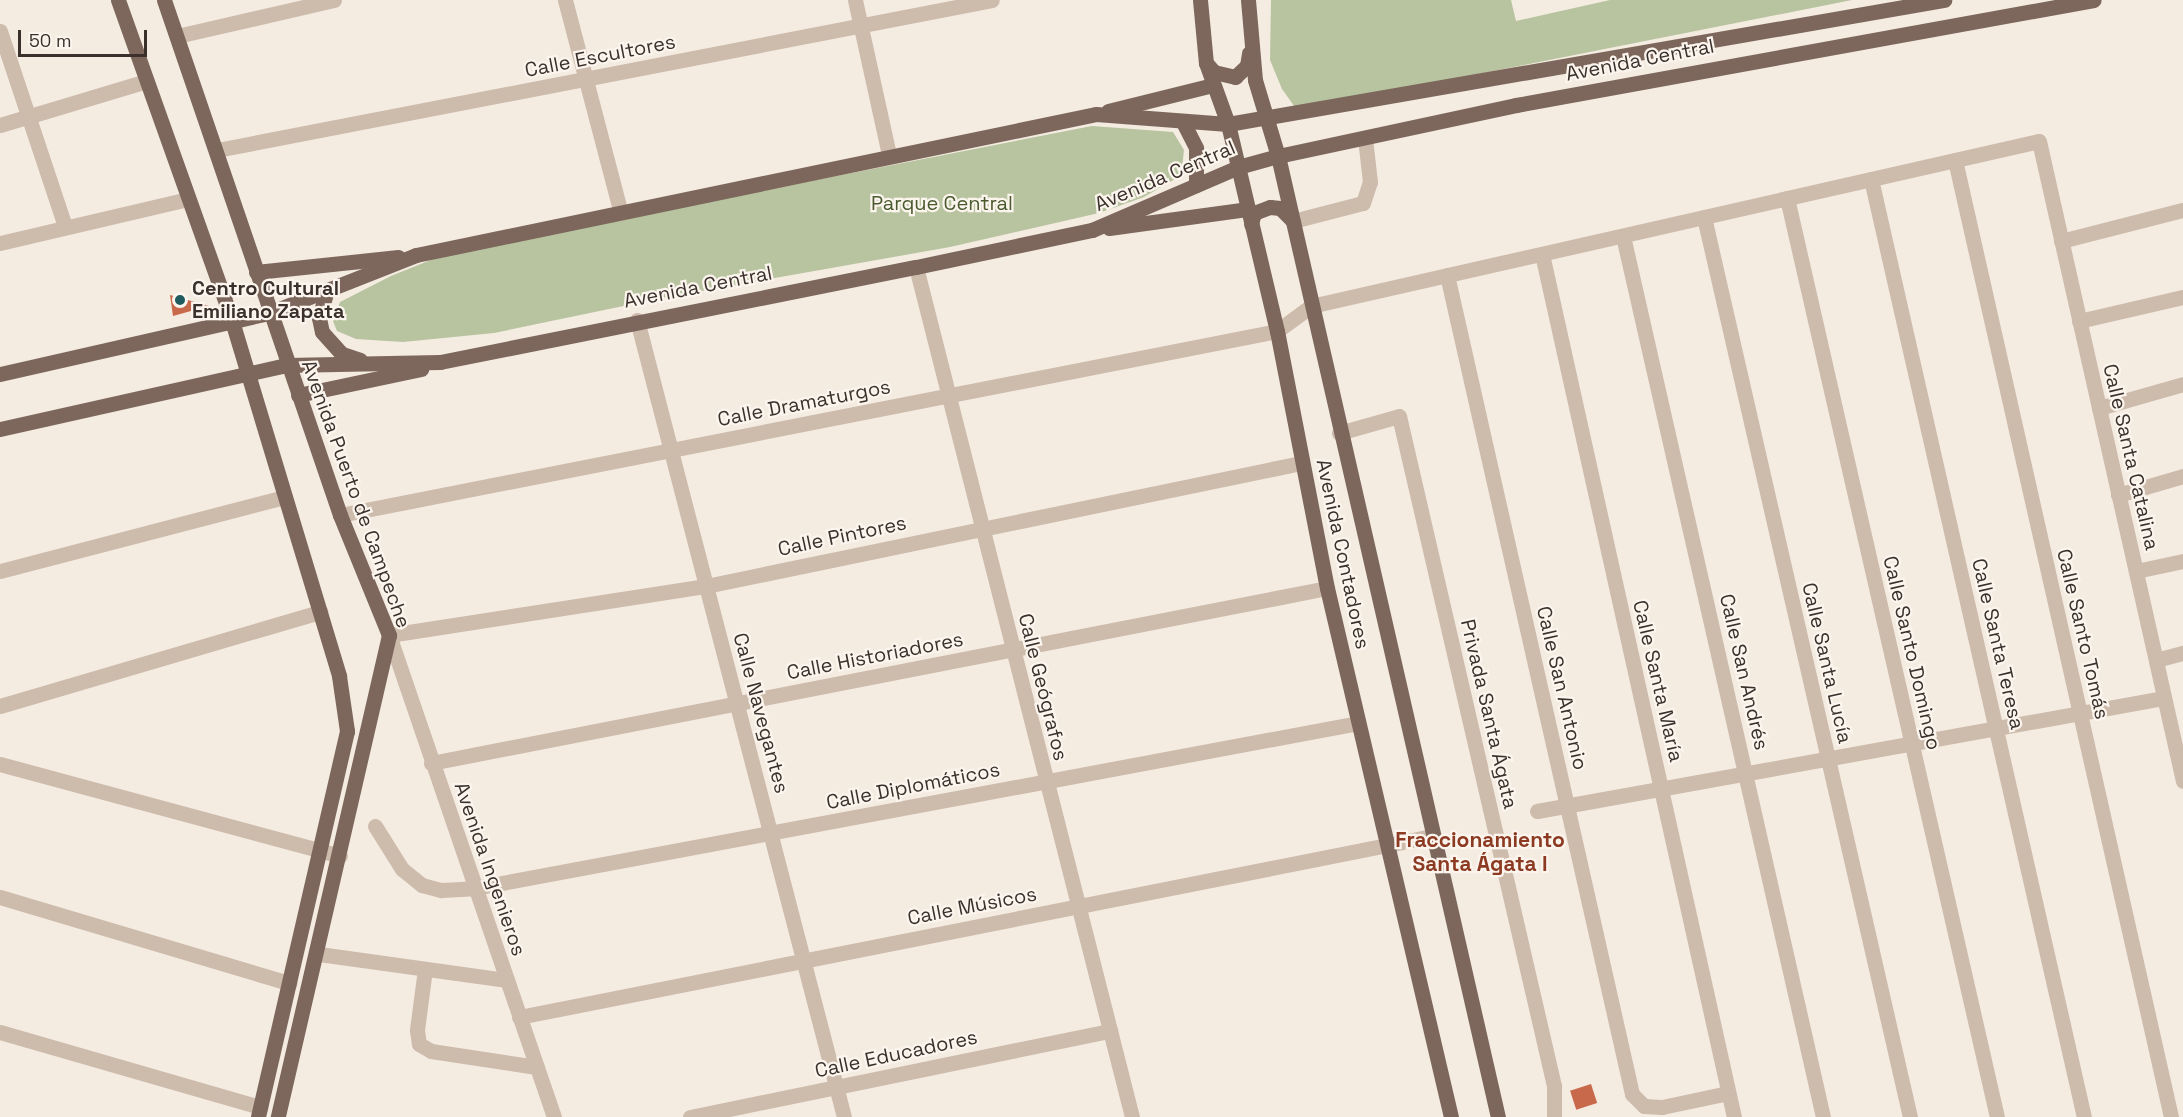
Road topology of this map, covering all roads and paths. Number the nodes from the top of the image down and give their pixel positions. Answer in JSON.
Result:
{"nodes":[{"id":1,"x":118,"y":0,"type":"edge"},
{"id":2,"x":164,"y":0,"type":"edge"},
{"id":3,"x":334,"y":0,"type":"edge"},
{"id":4,"x":566,"y":0,"type":"edge"},
{"id":5,"x":855,"y":0,"type":"edge"},
{"id":6,"x":992,"y":0,"type":"edge"},
{"id":7,"x":1198,"y":0,"type":"edge"},
{"id":8,"x":1248,"y":0,"type":"edge"},
{"id":9,"x":1944,"y":0,"type":"edge"},
{"id":10,"x":2094,"y":0,"type":"edge"},
{"id":11,"x":861,"y":27,"type":"junction"},
{"id":12,"x":0,"y":31,"type":"edge"},
{"id":13,"x":177,"y":36,"type":"junction"},
{"id":14,"x":1250,"y":49,"type":"junction"},
{"id":15,"x":1206,"y":63,"type":"junction"},
{"id":16,"x":585,"y":80,"type":"junction"},
{"id":17,"x":147,"y":81,"type":"junction"},
{"id":18,"x":1213,"y":85,"type":"junction"},
{"id":19,"x":1096,"y":114,"type":"junction"},
{"id":20,"x":28,"y":118,"type":"junction"},
{"id":21,"x":1266,"y":119,"type":"junction"},
{"id":22,"x":1183,"y":122,"type":"junction"},
{"id":23,"x":1228,"y":124,"type":"junction"},
{"id":24,"x":0,"y":125,"type":"edge"},
{"id":25,"x":1365,"y":138,"type":"junction"},
{"id":26,"x":217,"y":150,"type":"junction"},
{"id":27,"x":889,"y":155,"type":"junction"},
{"id":28,"x":1278,"y":156,"type":"junction"},
{"id":29,"x":1955,"y":160,"type":"junction"},
{"id":30,"x":1238,"y":166,"type":"junction"},
{"id":31,"x":1871,"y":179,"type":"junction"},
{"id":32,"x":1196,"y":184,"type":"junction"},
{"id":33,"x":1787,"y":198,"type":"junction"},
{"id":34,"x":188,"y":199,"type":"junction"},
{"id":35,"x":1247,"y":209,"type":"junction"},
{"id":36,"x":2183,"y":210,"type":"edge"},
{"id":37,"x":621,"y":213,"type":"junction"},
{"id":38,"x":1704,"y":217,"type":"junction"},
{"id":39,"x":1293,"y":221,"type":"junction"},
{"id":40,"x":1251,"y":225,"type":"junction"},
{"id":41,"x":65,"y":226,"type":"junction"},
{"id":42,"x":1092,"y":230,"type":"junction"},
{"id":43,"x":1623,"y":236,"type":"junction"},
{"id":44,"x":2061,"y":241,"type":"junction"},
{"id":45,"x":0,"y":243,"type":"edge"},
{"id":46,"x":1542,"y":254,"type":"junction"},
{"id":47,"x":416,"y":255,"type":"junction"},
{"id":48,"x":916,"y":267,"type":"junction"},
{"id":49,"x":256,"y":272,"type":"junction"},
{"id":50,"x":1447,"y":275,"type":"junction"},
{"id":51,"x":327,"y":290,"type":"junction"},
{"id":52,"x":2183,"y":297,"type":"edge"},
{"id":53,"x":1311,"y":306,"type":"junction"},
{"id":54,"x":269,"y":313,"type":"junction"},
{"id":55,"x":637,"y":320,"type":"junction"},
{"id":56,"x":232,"y":321,"type":"junction"},
{"id":57,"x":2079,"y":321,"type":"junction"},
{"id":58,"x":1276,"y":330,"type":"junction"},
{"id":59,"x":440,"y":362,"type":"junction"},
{"id":60,"x":382,"y":364,"type":"junction"},
{"id":61,"x":287,"y":365,"type":"junction"},
{"id":62,"x":247,"y":372,"type":"junction"},
{"id":63,"x":0,"y":374,"type":"edge"},
{"id":64,"x":2183,"y":384,"type":"edge"},
{"id":65,"x":298,"y":395,"type":"junction"},
{"id":66,"x":948,"y":397,"type":"junction"},
{"id":67,"x":2099,"y":408,"type":"junction"},
{"id":68,"x":0,"y":429,"type":"edge"},
{"id":69,"x":1339,"y":433,"type":"junction"},
{"id":70,"x":670,"y":451,"type":"junction"},
{"id":71,"x":1301,"y":463,"type":"junction"},
{"id":72,"x":2183,"y":476,"type":"edge"},
{"id":73,"x":2118,"y":495,"type":"junction"},
{"id":74,"x":285,"y":497,"type":"junction"},
{"id":75,"x":340,"y":515,"type":"junction"},
{"id":76,"x":981,"y":529,"type":"junction"},
{"id":77,"x":2183,"y":561,"type":"edge"},
{"id":78,"x":0,"y":571,"type":"edge"},
{"id":79,"x":2136,"y":571,"type":"junction"},
{"id":80,"x":706,"y":586,"type":"junction"},
{"id":81,"x":1327,"y":588,"type":"junction"},
{"id":82,"x":320,"y":612,"type":"junction"},
{"id":83,"x":389,"y":635,"type":"junction"},
{"id":84,"x":1012,"y":650,"type":"junction"},
{"id":85,"x":2183,"y":652,"type":"edge"},
{"id":86,"x":2156,"y":660,"type":"junction"},
{"id":87,"x":2164,"y":698,"type":"junction"},
{"id":88,"x":737,"y":705,"type":"junction"},
{"id":89,"x":0,"y":706,"type":"edge"},
{"id":90,"x":2080,"y":713,"type":"junction"},
{"id":91,"x":1358,"y":723,"type":"junction"},
{"id":92,"x":1996,"y":728,"type":"junction"},
{"id":93,"x":2179,"y":740,"type":"edge"},
{"id":94,"x":1912,"y":743,"type":"junction"},
{"id":95,"x":1828,"y":759,"type":"junction"},
{"id":96,"x":431,"y":763,"type":"junction"},
{"id":97,"x":0,"y":764,"type":"edge"},
{"id":98,"x":1745,"y":774,"type":"junction"},
{"id":99,"x":2183,"y":781,"type":"edge"},
{"id":100,"x":1046,"y":782,"type":"junction"},
{"id":101,"x":1661,"y":789,"type":"junction"},
{"id":102,"x":1567,"y":806,"type":"junction"},
{"id":103,"x":1537,"y":811,"type":"dead end"},
{"id":104,"x":375,"y":826,"type":"dead end"},
{"id":105,"x":770,"y":834,"type":"junction"},
{"id":106,"x":1433,"y":836,"type":"junction"},
{"id":107,"x":1386,"y":846,"type":"junction"},
{"id":108,"x":320,"y":850,"type":"junction"},
{"id":109,"x":340,"y":856,"type":"junction"},
{"id":110,"x":475,"y":888,"type":"junction"},
{"id":111,"x":0,"y":897,"type":"edge"},
{"id":112,"x":1078,"y":907,"type":"junction"},
{"id":113,"x":318,"y":954,"type":"junction"},
{"id":114,"x":803,"y":962,"type":"junction"},
{"id":115,"x":425,"y":969,"type":"junction"},
{"id":116,"x":507,"y":980,"type":"junction"},
{"id":117,"x":289,"y":983,"type":"junction"},
{"id":118,"x":519,"y":1017,"type":"junction"},
{"id":119,"x":1110,"y":1031,"type":"junction"},
{"id":120,"x":0,"y":1032,"type":"edge"},
{"id":121,"x":537,"y":1067,"type":"junction"},
{"id":122,"x":836,"y":1088,"type":"junction"},
{"id":123,"x":1728,"y":1093,"type":"junction"},
{"id":124,"x":259,"y":1112,"type":"edge"},
{"id":125,"x":278,"y":1117,"type":"edge"},
{"id":126,"x":554,"y":1117,"type":"edge"},
{"id":127,"x":690,"y":1117,"type":"edge"},
{"id":128,"x":844,"y":1117,"type":"edge"},
{"id":129,"x":1132,"y":1117,"type":"edge"},
{"id":130,"x":1451,"y":1117,"type":"edge"},
{"id":131,"x":1498,"y":1117,"type":"edge"},
{"id":132,"x":1554,"y":1117,"type":"edge"},
{"id":133,"x":1734,"y":1117,"type":"edge"},
{"id":134,"x":1823,"y":1117,"type":"edge"},
{"id":135,"x":1910,"y":1117,"type":"edge"},
{"id":136,"x":1997,"y":1117,"type":"edge"},
{"id":137,"x":2084,"y":1117,"type":"edge"},
{"id":138,"x":2171,"y":1117,"type":"edge"}],
"edges":[{"from":1,"to":17,"type":"main road"},
{"from":2,"to":13,"type":"main road","name":"Avenida Puerto de Campeche"},
{"from":3,"to":13,"type":"street"},
{"from":4,"to":16,"type":"street"},
{"from":5,"to":11,"type":"street"},
{"from":6,"to":11,"type":"street","name":"Calle Escultores"},
{"from":7,"to":15,"type":"main road","name":"Avenida Contadores"},
{"from":8,"to":14,"type":"main road","name":"Avenida Contadores"},
{"from":9,"to":21,"type":"main road","name":"Avenida Central"},
{"from":10,"to":25,"type":"main road","name":"Avenida Central"},
{"from":11,"to":16,"type":"street","name":"Calle Escultores"},
{"from":11,"to":27,"type":"street"},
{"from":12,"to":20,"type":"street"},
{"from":13,"to":26,"type":"main road","name":"Avenida Puerto de Campeche"},
{"from":14,"to":15,"type":"main road"},
{"from":14,"to":21,"type":"main road","name":"Avenida Contadores"},
{"from":15,"to":18,"type":"main road","name":"Avenida Contadores"},
{"from":16,"to":26,"type":"street","name":"Calle Escultores"},
{"from":16,"to":37,"type":"street"},
{"from":17,"to":20,"type":"street"},
{"from":17,"to":34,"type":"main road"},
{"from":18,"to":19,"type":"main road"},
{"from":18,"to":23,"type":"main road","name":"Avenida Contadores"},
{"from":19,"to":22,"type":"main road","name":"Avenida Central"},
{"from":19,"to":27,"type":"main road","name":"Avenida Central"},
{"from":20,"to":24,"type":"street"},
{"from":20,"to":41,"type":"street"},
{"from":21,"to":23,"type":"main road","name":"Avenida Central"},
{"from":21,"to":28,"type":"main road","name":"Avenida Contadores"},
{"from":22,"to":23,"type":"main road","name":"Avenida Central"},
{"from":22,"to":32,"type":"main road"},
{"from":23,"to":30,"type":"main road","name":"Avenida Contadores"},
{"from":25,"to":28,"type":"main road","name":"Avenida Central"},
{"from":25,"to":39,"type":"street"},
{"from":26,"to":49,"type":"main road","name":"Avenida Puerto de Campeche"},
{"from":27,"to":37,"type":"main road","name":"Avenida Central"},
{"from":28,"to":30,"type":"main road","name":"Avenida Central"},
{"from":28,"to":39,"type":"main road","name":"Avenida Contadores"},
{"from":29,"to":31,"type":"street"},
{"from":29,"to":44,"type":"street","name":"Calle Santa Catalina"},
{"from":29,"to":90,"type":"street","name":"Calle Santo Tomás"},
{"from":30,"to":32,"type":"main road","name":"Avenida Central"},
{"from":30,"to":35,"type":"main road","name":"Avenida Contadores"},
{"from":31,"to":33,"type":"street"},
{"from":31,"to":92,"type":"street","name":"Calle Santa Teresa"},
{"from":32,"to":42,"type":"main road","name":"Avenida Central"},
{"from":33,"to":38,"type":"street"},
{"from":33,"to":94,"type":"street","name":"Calle Santo Domingo"},
{"from":34,"to":41,"type":"street"},
{"from":34,"to":56,"type":"main road"},
{"from":35,"to":40,"type":"main road","name":"Avenida Contadores"},
{"from":35,"to":42,"type":"main road"},
{"from":36,"to":44,"type":"street"},
{"from":37,"to":47,"type":"main road","name":"Avenida Central"},
{"from":38,"to":43,"type":"street"},
{"from":38,"to":95,"type":"street","name":"Calle Santa Lucía"},
{"from":39,"to":40,"type":"main road"},
{"from":39,"to":53,"type":"main road","name":"Avenida Contadores"},
{"from":40,"to":58,"type":"main road","name":"Avenida Contadores"},
{"from":41,"to":45,"type":"street"},
{"from":42,"to":48,"type":"main road","name":"Avenida Central"},
{"from":43,"to":46,"type":"street"},
{"from":43,"to":98,"type":"street","name":"Calle San Andrés"},
{"from":44,"to":57,"type":"street","name":"Calle Santa Catalina"},
{"from":46,"to":50,"type":"street"},
{"from":46,"to":101,"type":"street","name":"Calle Santa María"},
{"from":47,"to":49,"type":"main road"},
{"from":47,"to":51,"type":"main road","name":"Avenida Central"},
{"from":48,"to":55,"type":"main road","name":"Avenida Central"},
{"from":48,"to":66,"type":"street","name":"Calle Geógrafos"},
{"from":49,"to":54,"type":"main road","name":"Avenida Puerto de Campeche"},
{"from":50,"to":53,"type":"street"},
{"from":50,"to":102,"type":"street","name":"Calle San Antonio"},
{"from":51,"to":54,"type":"main road","name":"Avenida Central"},
{"from":51,"to":60,"type":"main road"},
{"from":52,"to":57,"type":"street"},
{"from":53,"to":58,"type":"street"},
{"from":53,"to":69,"type":"main road","name":"Avenida Contadores"},
{"from":54,"to":56,"type":"main road","name":"Avenida Central"},
{"from":54,"to":61,"type":"main road","name":"Avenida Puerto de Campeche"},
{"from":55,"to":59,"type":"main road","name":"Avenida Central"},
{"from":55,"to":70,"type":"street","name":"Calle Navegantes"},
{"from":56,"to":62,"type":"main road"},
{"from":56,"to":63,"type":"main road","name":"Avenida Central"},
{"from":57,"to":67,"type":"street","name":"Calle Santa Catalina"},
{"from":58,"to":66,"type":"street","name":"Calle Dramaturgos"},
{"from":58,"to":71,"type":"main road","name":"Avenida Contadores"},
{"from":59,"to":60,"type":"main road","name":"Avenida Central"},
{"from":59,"to":65,"type":"main road"},
{"from":60,"to":61,"type":"main road","name":"Avenida Central"},
{"from":61,"to":62,"type":"main road","name":"Avenida Central"},
{"from":61,"to":65,"type":"main road","name":"Avenida Puerto de Campeche"},
{"from":62,"to":68,"type":"main road","name":"Avenida Central"},
{"from":62,"to":74,"type":"main road"},
{"from":64,"to":67,"type":"street"},
{"from":65,"to":75,"type":"main road","name":"Avenida Puerto de Campeche"},
{"from":66,"to":70,"type":"street","name":"Calle Dramaturgos"},
{"from":66,"to":76,"type":"street","name":"Calle Geógrafos"},
{"from":67,"to":73,"type":"street","name":"Calle Santa Catalina"},
{"from":69,"to":106,"type":"main road","name":"Avenida Contadores"},
{"from":69,"to":132,"type":"street","name":"Privada Santa Ágata"},
{"from":70,"to":75,"type":"street","name":"Calle Dramaturgos"},
{"from":70,"to":80,"type":"street","name":"Calle Navegantes"},
{"from":71,"to":76,"type":"street","name":"Calle Pintores"},
{"from":71,"to":81,"type":"main road","name":"Avenida Contadores"},
{"from":72,"to":73,"type":"street"},
{"from":73,"to":79,"type":"street","name":"Calle Santa Catalina"},
{"from":74,"to":78,"type":"street"},
{"from":74,"to":82,"type":"main road"},
{"from":75,"to":83,"type":"main road","name":"Avenida Puerto de Campeche"},
{"from":76,"to":80,"type":"street","name":"Calle Pintores"},
{"from":76,"to":84,"type":"street","name":"Calle Geógrafos"},
{"from":77,"to":79,"type":"street"},
{"from":79,"to":86,"type":"street","name":"Calle Santa Catalina"},
{"from":80,"to":83,"type":"street","name":"Calle Pintores"},
{"from":80,"to":88,"type":"street","name":"Calle Navegantes"},
{"from":81,"to":84,"type":"street","name":"Calle Historiadores"},
{"from":81,"to":91,"type":"main road","name":"Avenida Contadores"},
{"from":82,"to":89,"type":"street"},
{"from":82,"to":108,"type":"main road"},
{"from":83,"to":96,"type":"street","name":"Avenida Ingenieros"},
{"from":83,"to":109,"type":"main road","name":"Avenida Puerto de Campeche"},
{"from":84,"to":88,"type":"street","name":"Calle Historiadores"},
{"from":84,"to":100,"type":"street","name":"Calle Geógrafos"},
{"from":85,"to":86,"type":"street"},
{"from":86,"to":87,"type":"street","name":"Calle Santa Catalina"},
{"from":87,"to":90,"type":"street"},
{"from":87,"to":93,"type":"street","name":"Calle Santa Catalina"},
{"from":88,"to":96,"type":"street","name":"Calle Historiadores"},
{"from":88,"to":105,"type":"street","name":"Calle Navegantes"},
{"from":90,"to":92,"type":"street"},
{"from":90,"to":138,"type":"street","name":"Calle Santo Tomás"},
{"from":91,"to":100,"type":"street","name":"Calle Diplomáticos"},
{"from":91,"to":107,"type":"main road","name":"Avenida Contadores"},
{"from":92,"to":94,"type":"street"},
{"from":92,"to":137,"type":"street","name":"Calle Santa Teresa"},
{"from":93,"to":99,"type":"street","name":"Calle Santa Catalina"},
{"from":94,"to":95,"type":"street"},
{"from":94,"to":136,"type":"street","name":"Calle Santo Domingo"},
{"from":95,"to":98,"type":"street"},
{"from":95,"to":135,"type":"street","name":"Calle Santa Lucía"},
{"from":96,"to":110,"type":"street","name":"Avenida Ingenieros"},
{"from":97,"to":108,"type":"street"},
{"from":98,"to":101,"type":"street"},
{"from":98,"to":134,"type":"street","name":"Calle San Andrés"},
{"from":100,"to":105,"type":"street","name":"Calle Diplomáticos"},
{"from":100,"to":112,"type":"street","name":"Calle Geógrafos"},
{"from":101,"to":102,"type":"street"},
{"from":101,"to":123,"type":"street","name":"Calle Santa María"},
{"from":102,"to":103,"type":"street"},
{"from":102,"to":123,"type":"street","name":"Calle San Antonio"},
{"from":104,"to":110,"type":"street","name":"Calle Diplomáticos"},
{"from":105,"to":110,"type":"street","name":"Calle Diplomáticos"},
{"from":105,"to":114,"type":"street","name":"Calle Navegantes"},
{"from":106,"to":107,"type":"street","name":"Calle Músicos"},
{"from":106,"to":131,"type":"main road","name":"Avenida Contadores"},
{"from":107,"to":112,"type":"street","name":"Calle Músicos"},
{"from":107,"to":130,"type":"main road","name":"Avenida Contadores"},
{"from":108,"to":109,"type":"street"},
{"from":108,"to":117,"type":"main road"},
{"from":109,"to":113,"type":"main road","name":"Avenida Puerto de Campeche"},
{"from":110,"to":116,"type":"street","name":"Avenida Ingenieros"},
{"from":111,"to":117,"type":"street"},
{"from":112,"to":114,"type":"street","name":"Calle Músicos"},
{"from":112,"to":119,"type":"street","name":"Calle Geógrafos"},
{"from":113,"to":115,"type":"street"},
{"from":113,"to":125,"type":"main road","name":"Avenida Puerto de Campeche"},
{"from":114,"to":118,"type":"street","name":"Calle Músicos"},
{"from":114,"to":122,"type":"street","name":"Calle Navegantes"},
{"from":115,"to":116,"type":"street"},
{"from":115,"to":121,"type":"street"},
{"from":116,"to":118,"type":"street","name":"Avenida Ingenieros"},
{"from":117,"to":124,"type":"main road"},
{"from":118,"to":121,"type":"street","name":"Avenida Ingenieros"},
{"from":119,"to":122,"type":"street","name":"Calle Educadores"},
{"from":119,"to":129,"type":"street","name":"Calle Geógrafos"},
{"from":120,"to":124,"type":"street"},
{"from":121,"to":126,"type":"street","name":"Avenida Ingenieros"},
{"from":122,"to":127,"type":"street","name":"Calle Educadores"},
{"from":122,"to":128,"type":"street","name":"Calle Navegantes"},
{"from":123,"to":133,"type":"street","name":"Calle Santa María"}]}
